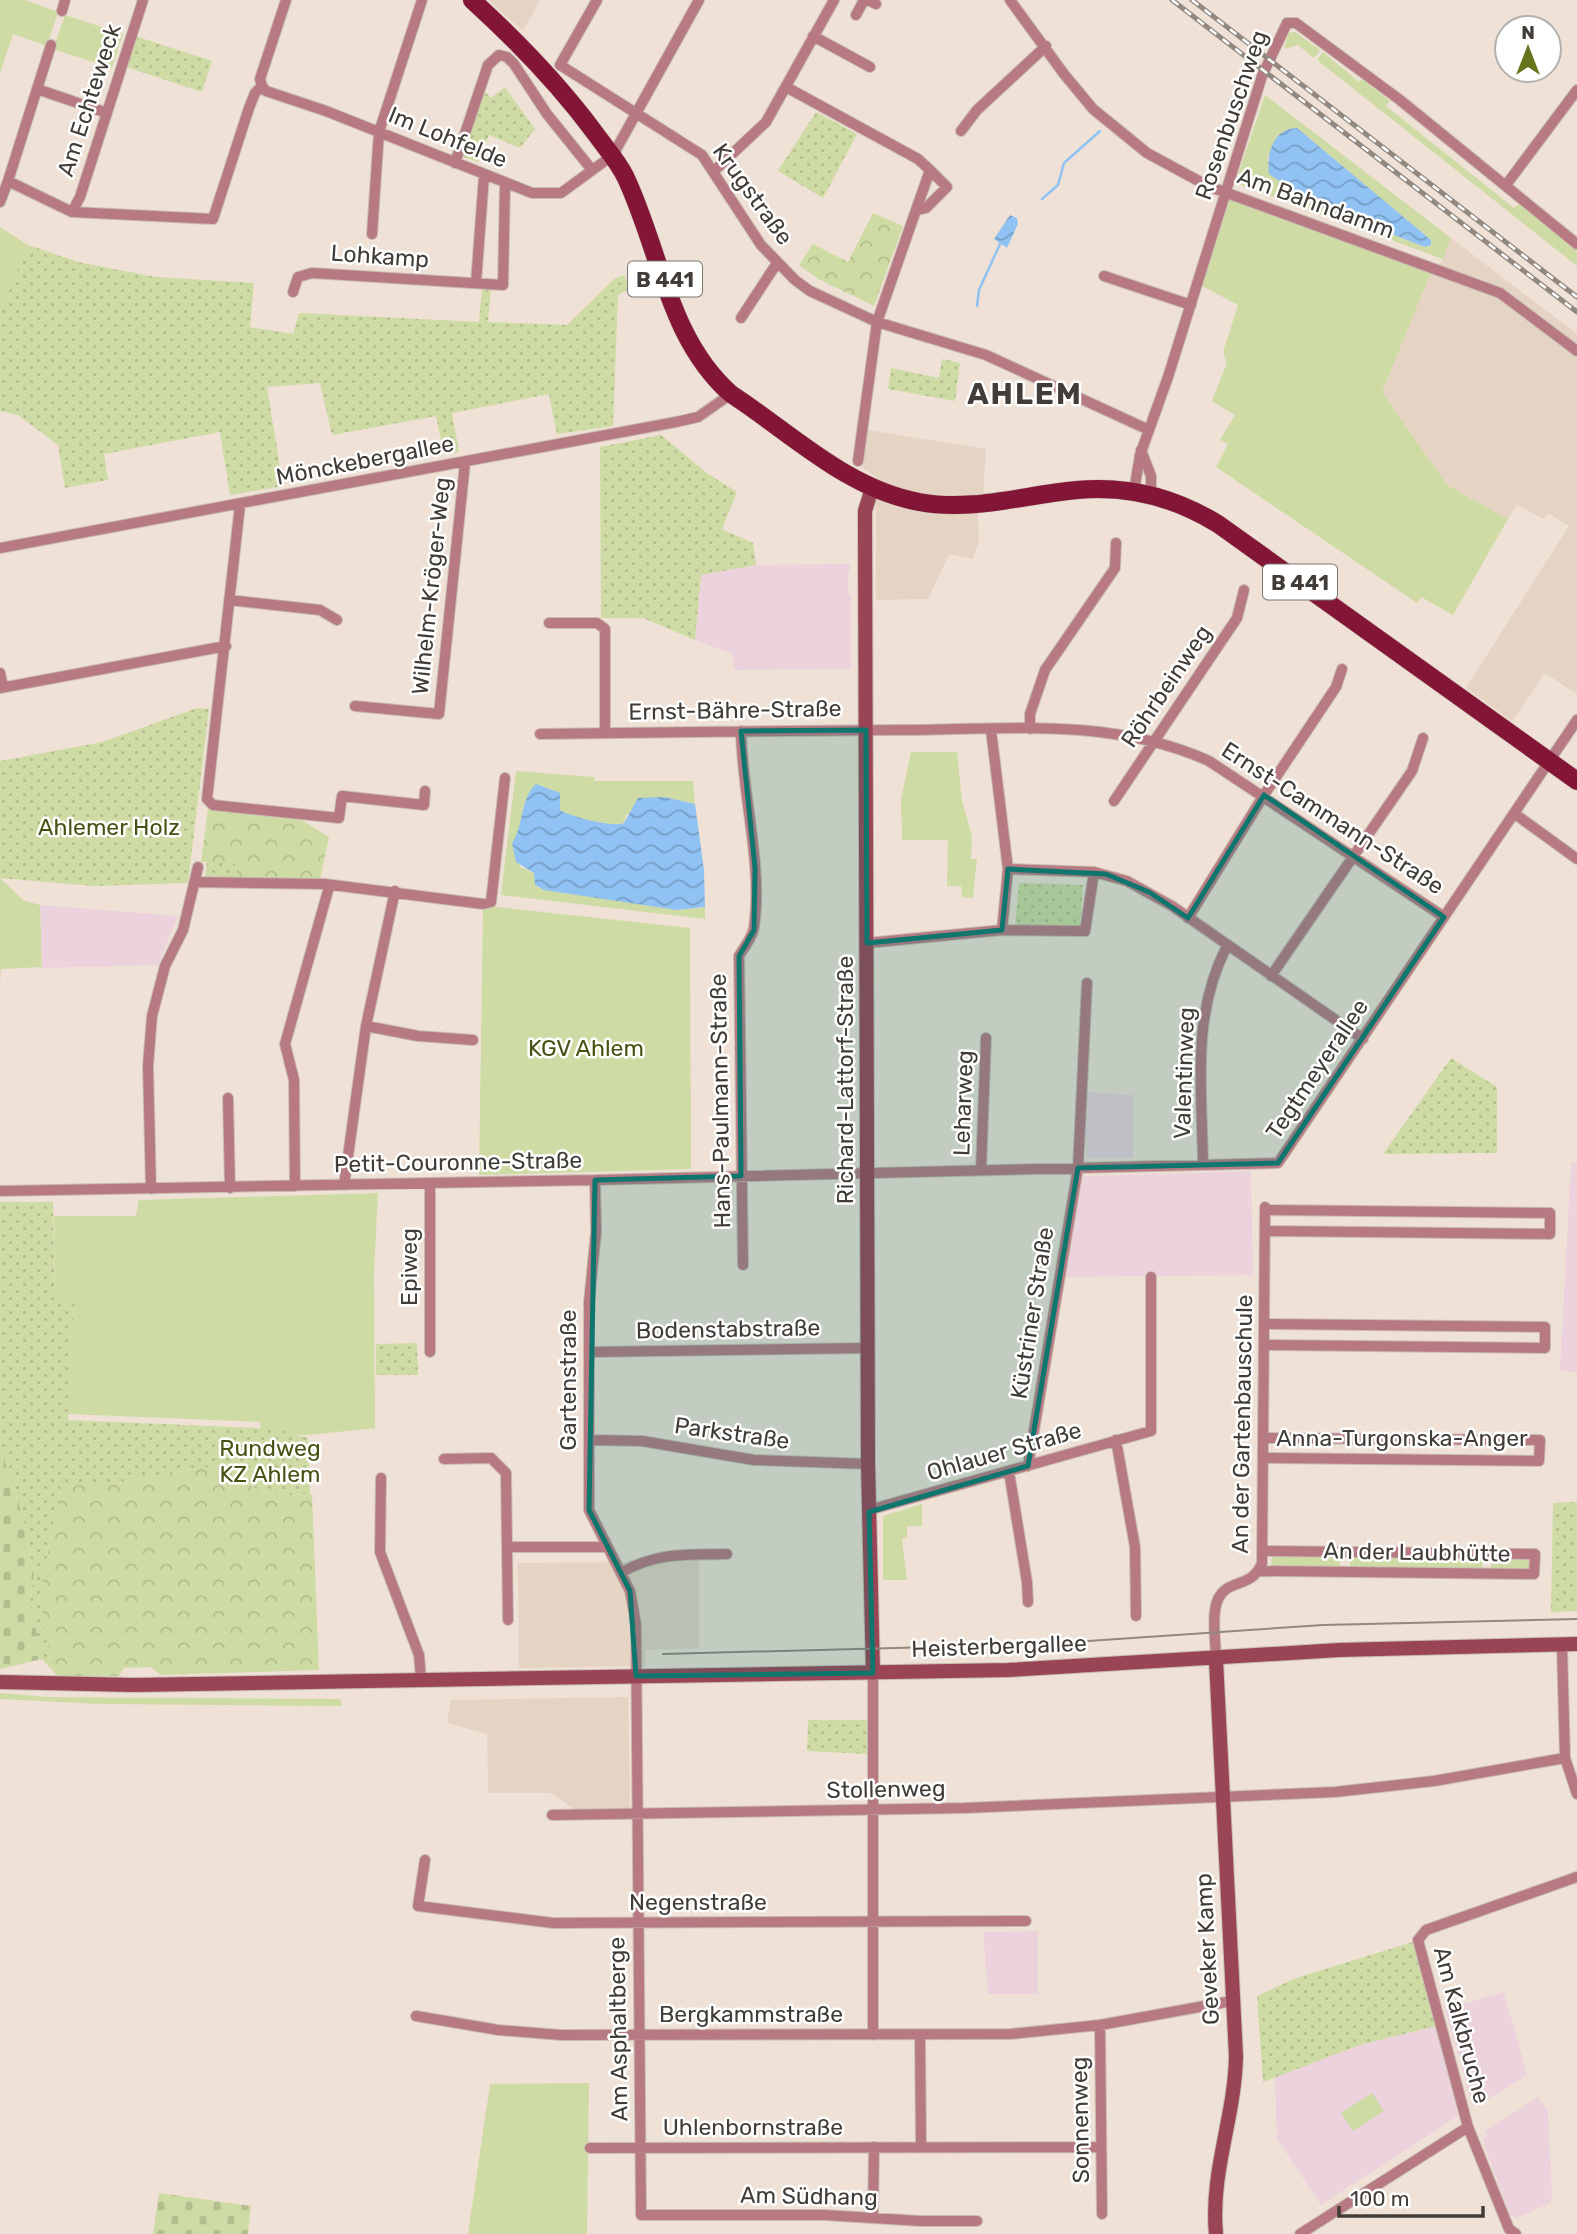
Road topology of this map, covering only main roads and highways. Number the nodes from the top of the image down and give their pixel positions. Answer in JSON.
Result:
{"nodes":[{"id":1,"x":472,"y":0,"type":"edge"},
{"id":2,"x":1577,"y":781,"type":"edge"}],
"edges":[{"from":1,"to":2,"type":"main road","number":"B 441"}]}
